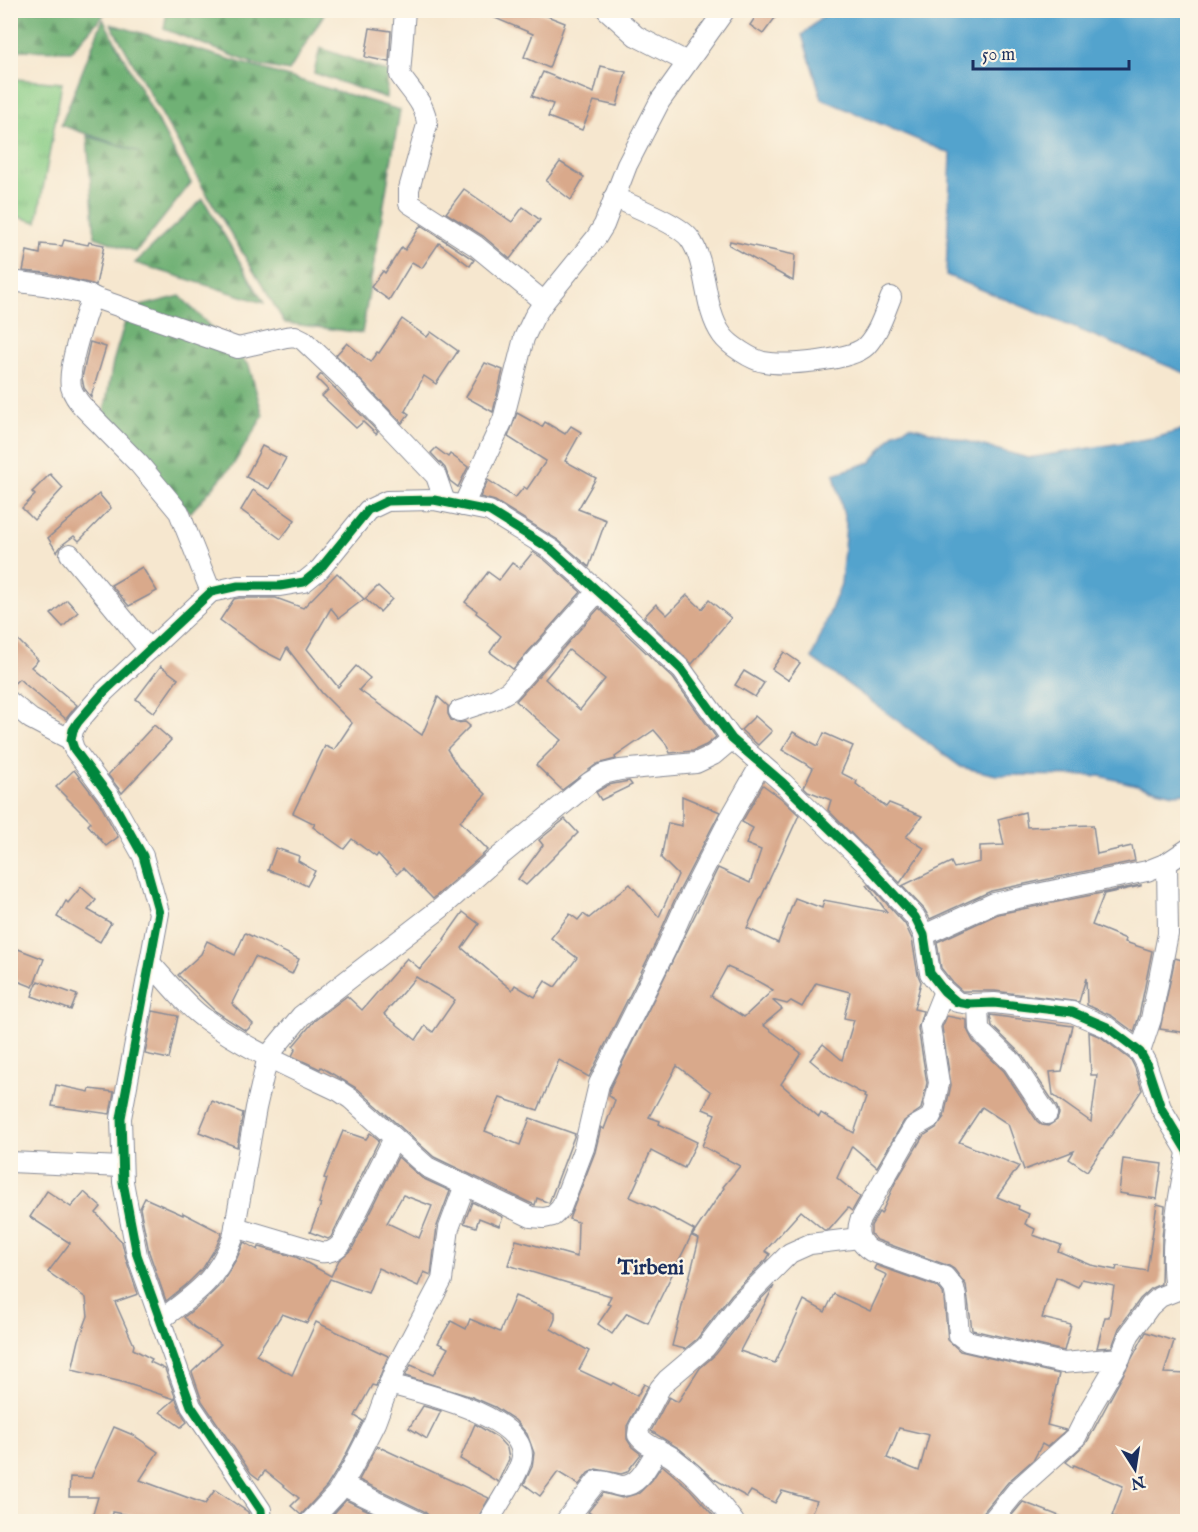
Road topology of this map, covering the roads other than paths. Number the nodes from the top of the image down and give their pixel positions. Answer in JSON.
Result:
{"nodes":[{"id":1,"x":405,"y":10,"type":"edge"},
{"id":2,"x":607,"y":10,"type":"edge"},
{"id":3,"x":725,"y":10,"type":"edge"},
{"id":4,"x":687,"y":62,"type":"junction"},
{"id":5,"x":614,"y":197,"type":"junction"},
{"id":6,"x":10,"y":281,"type":"edge"},
{"id":7,"x":92,"y":296,"type":"junction"},
{"id":8,"x":891,"y":297,"type":"dead end"},
{"id":9,"x":544,"y":302,"type":"junction"},
{"id":10,"x":454,"y":504,"type":"junction"},
{"id":11,"x":70,"y":554,"type":"dead end"},
{"id":12,"x":598,"y":591,"type":"junction"},
{"id":13,"x":211,"y":592,"type":"junction"},
{"id":14,"x":149,"y":650,"type":"junction"},
{"id":15,"x":10,"y":702,"type":"edge"},
{"id":16,"x":459,"y":711,"type":"dead end"},
{"id":17,"x":732,"y":739,"type":"junction"},
{"id":18,"x":71,"y":740,"type":"junction"},
{"id":19,"x":761,"y":764,"type":"junction"},
{"id":20,"x":1188,"y":849,"type":"edge"},
{"id":21,"x":1167,"y":863,"type":"junction"},
{"id":22,"x":924,"y":935,"type":"junction"},
{"id":23,"x":150,"y":963,"type":"junction"},
{"id":24,"x":944,"y":991,"type":"junction"},
{"id":25,"x":978,"y":1004,"type":"junction"},
{"id":26,"x":1140,"y":1052,"type":"junction"},
{"id":27,"x":267,"y":1056,"type":"junction"},
{"id":28,"x":1047,"y":1114,"type":"dead end"},
{"id":29,"x":393,"y":1138,"type":"junction"},
{"id":30,"x":1187,"y":1153,"type":"edge"},
{"id":31,"x":10,"y":1162,"type":"edge"},
{"id":32,"x":122,"y":1167,"type":"junction"},
{"id":33,"x":465,"y":1185,"type":"junction"},
{"id":34,"x":235,"y":1227,"type":"junction"},
{"id":35,"x":859,"y":1238,"type":"junction"},
{"id":36,"x":1181,"y":1288,"type":"edge"},
{"id":37,"x":160,"y":1320,"type":"junction"},
{"id":38,"x":1120,"y":1358,"type":"junction"},
{"id":39,"x":389,"y":1384,"type":"junction"},
{"id":40,"x":658,"y":1449,"type":"junction"},
{"id":41,"x":342,"y":1485,"type":"junction"},
{"id":42,"x":262,"y":1521,"type":"edge"},
{"id":43,"x":310,"y":1521,"type":"edge"},
{"id":44,"x":419,"y":1521,"type":"edge"},
{"id":45,"x":488,"y":1521,"type":"edge"},
{"id":46,"x":565,"y":1521,"type":"edge"},
{"id":47,"x":734,"y":1521,"type":"edge"},
{"id":48,"x":991,"y":1521,"type":"edge"}],
"edges":[{"from":1,"to":9,"type":"street"},
{"from":2,"to":4,"type":"street"},
{"from":3,"to":4,"type":"street"},
{"from":4,"to":5,"type":"street"},
{"from":5,"to":8,"type":"street"},
{"from":5,"to":9,"type":"street"},
{"from":6,"to":7,"type":"street"},
{"from":7,"to":10,"type":"street"},
{"from":7,"to":13,"type":"street"},
{"from":9,"to":10,"type":"street"},
{"from":10,"to":12,"type":"street"},
{"from":10,"to":13,"type":"street"},
{"from":11,"to":14,"type":"street"},
{"from":12,"to":16,"type":"street"},
{"from":12,"to":17,"type":"street"},
{"from":13,"to":14,"type":"street"},
{"from":14,"to":18,"type":"street"},
{"from":15,"to":18,"type":"street"},
{"from":17,"to":19,"type":"street"},
{"from":17,"to":27,"type":"street"},
{"from":18,"to":23,"type":"street"},
{"from":19,"to":22,"type":"street"},
{"from":19,"to":33,"type":"street"},
{"from":20,"to":21,"type":"street"},
{"from":21,"to":22,"type":"street"},
{"from":21,"to":26,"type":"street"},
{"from":22,"to":24,"type":"street"},
{"from":23,"to":27,"type":"street"},
{"from":23,"to":32,"type":"street"},
{"from":24,"to":25,"type":"street"},
{"from":24,"to":35,"type":"street"},
{"from":25,"to":26,"type":"street"},
{"from":25,"to":28,"type":"street"},
{"from":26,"to":30,"type":"street"},
{"from":27,"to":29,"type":"street"},
{"from":27,"to":34,"type":"street"},
{"from":29,"to":33,"type":"street"},
{"from":29,"to":34,"type":"street"},
{"from":30,"to":36,"type":"street"},
{"from":31,"to":32,"type":"street"},
{"from":32,"to":37,"type":"street"},
{"from":33,"to":39,"type":"street"},
{"from":34,"to":37,"type":"street"},
{"from":35,"to":38,"type":"street"},
{"from":35,"to":40,"type":"street"},
{"from":36,"to":38,"type":"street"},
{"from":37,"to":42,"type":"street"},
{"from":38,"to":48,"type":"street"},
{"from":39,"to":41,"type":"street"},
{"from":39,"to":45,"type":"street"},
{"from":40,"to":46,"type":"street"},
{"from":40,"to":47,"type":"street"},
{"from":41,"to":43,"type":"street"},
{"from":41,"to":44,"type":"street"}]}
